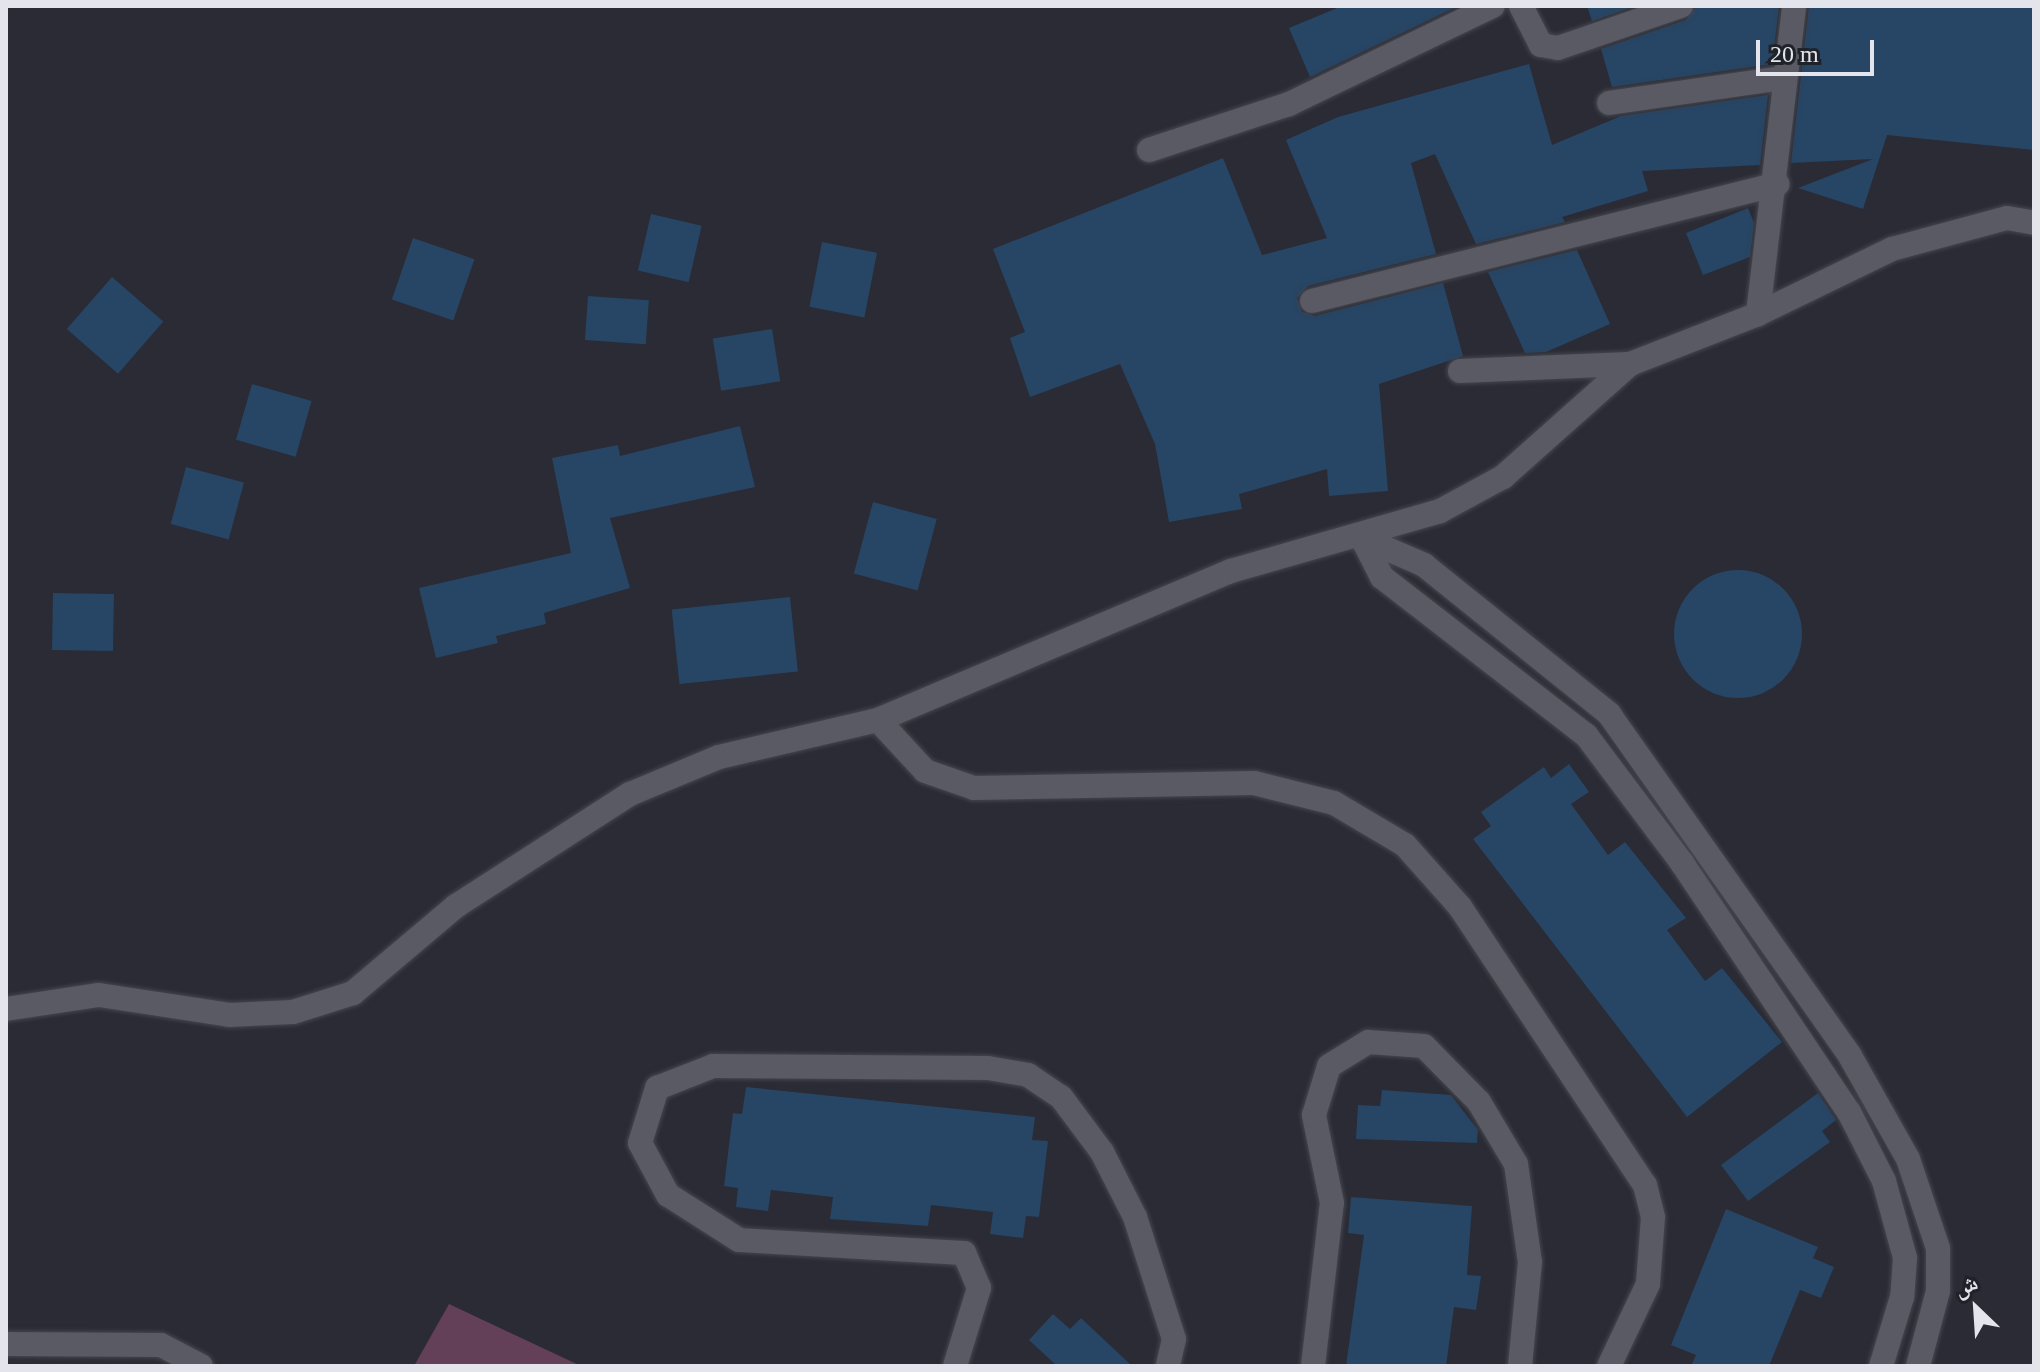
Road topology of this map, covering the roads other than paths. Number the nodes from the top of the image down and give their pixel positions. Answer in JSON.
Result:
{"nodes":[{"id":1,"x":1493,"y":6,"type":"edge"},
{"id":2,"x":1521,"y":6,"type":"edge"},
{"id":3,"x":1681,"y":6,"type":"edge"},
{"id":4,"x":1794,"y":6,"type":"edge"},
{"id":5,"x":1782,"y":78,"type":"junction"},
{"id":6,"x":1609,"y":103,"type":"dead end"},
{"id":7,"x":1149,"y":150,"type":"dead end"},
{"id":8,"x":1778,"y":184,"type":"junction"},
{"id":9,"x":2034,"y":223,"type":"edge"},
{"id":10,"x":1312,"y":301,"type":"dead end"},
{"id":11,"x":1758,"y":314,"type":"junction"},
{"id":12,"x":1630,"y":364,"type":"junction"},
{"id":13,"x":1460,"y":371,"type":"dead end"},
{"id":14,"x":1362,"y":538,"type":"junction"},
{"id":15,"x":878,"y":720,"type":"junction"},
{"id":16,"x":6,"y":1009,"type":"edge"},
{"id":17,"x":6,"y":1344,"type":"edge"},
{"id":18,"x":201,"y":1366,"type":"edge"},
{"id":19,"x":955,"y":1366,"type":"edge"},
{"id":20,"x":1168,"y":1366,"type":"edge"},
{"id":21,"x":1313,"y":1366,"type":"edge"},
{"id":22,"x":1520,"y":1366,"type":"edge"},
{"id":23,"x":1609,"y":1366,"type":"edge"},
{"id":24,"x":1881,"y":1366,"type":"edge"},
{"id":25,"x":1918,"y":1366,"type":"edge"}],
"edges":[{"from":1,"to":7,"type":"street"},
{"from":2,"to":3,"type":"street"},
{"from":4,"to":5,"type":"street"},
{"from":5,"to":6,"type":"street"},
{"from":5,"to":8,"type":"street"},
{"from":8,"to":10,"type":"street"},
{"from":8,"to":11,"type":"street"},
{"from":9,"to":11,"type":"street"},
{"from":11,"to":12,"type":"street"},
{"from":12,"to":13,"type":"street"},
{"from":12,"to":14,"type":"street"},
{"from":14,"to":15,"type":"street"},
{"from":14,"to":24,"type":"street"},
{"from":14,"to":25,"type":"street"},
{"from":15,"to":16,"type":"street"},
{"from":15,"to":23,"type":"street"},
{"from":17,"to":18,"type":"street"},
{"from":19,"to":20,"type":"street"},
{"from":21,"to":22,"type":"street"}]}
